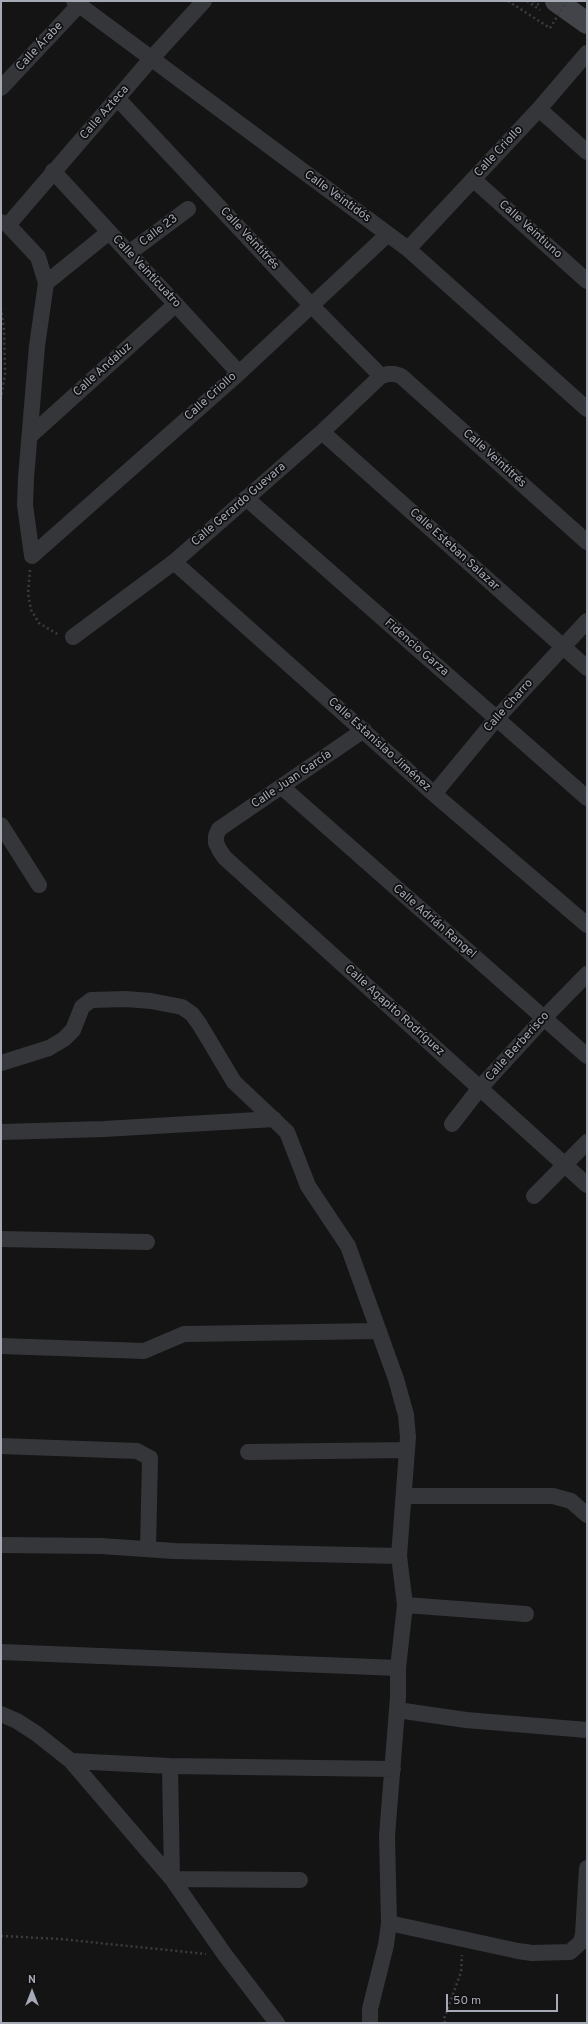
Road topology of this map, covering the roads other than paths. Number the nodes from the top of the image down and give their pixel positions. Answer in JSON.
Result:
{"nodes":[{"id":1,"x":204,"y":1,"type":"edge"},
{"id":2,"x":556,"y":1,"type":"edge"},
{"id":3,"x":76,"y":3,"type":"edge"},
{"id":4,"x":587,"y":23,"type":"edge"},
{"id":5,"x":587,"y":53,"type":"edge"},
{"id":6,"x":151,"y":59,"type":"junction"},
{"id":7,"x":1,"y":88,"type":"edge"},
{"id":8,"x":118,"y":99,"type":"junction"},
{"id":9,"x":539,"y":109,"type":"junction"},
{"id":10,"x":587,"y":152,"type":"edge"},
{"id":11,"x":53,"y":171,"type":"junction"},
{"id":12,"x":474,"y":180,"type":"junction"},
{"id":13,"x":188,"y":209,"type":"dead end"},
{"id":14,"x":4,"y":224,"type":"edge"},
{"id":15,"x":108,"y":232,"type":"junction"},
{"id":16,"x":388,"y":234,"type":"junction"},
{"id":17,"x":408,"y":249,"type":"junction"},
{"id":18,"x":129,"y":253,"type":"junction"},
{"id":19,"x":587,"y":281,"type":"edge"},
{"id":20,"x":46,"y":283,"type":"junction"},
{"id":21,"x":176,"y":304,"type":"junction"},
{"id":22,"x":312,"y":306,"type":"junction"},
{"id":23,"x":239,"y":372,"type":"junction"},
{"id":24,"x":381,"y":376,"type":"junction"},
{"id":25,"x":587,"y":409,"type":"edge"},
{"id":26,"x":322,"y":432,"type":"junction"},
{"id":27,"x":31,"y":435,"type":"junction"},
{"id":28,"x":246,"y":498,"type":"junction"},
{"id":29,"x":587,"y":542,"type":"edge"},
{"id":30,"x":174,"y":562,"type":"junction"},
{"id":31,"x":587,"y":621,"type":"edge"},
{"id":32,"x":73,"y":637,"type":"road end"},
{"id":33,"x":563,"y":647,"type":"junction"},
{"id":34,"x":587,"y":668,"type":"edge"},
{"id":35,"x":496,"y":719,"type":"junction"},
{"id":36,"x":364,"y":730,"type":"junction"},
{"id":37,"x":282,"y":787,"type":"junction"},
{"id":38,"x":434,"y":794,"type":"junction"},
{"id":39,"x":587,"y":798,"type":"edge"},
{"id":40,"x":1,"y":825,"type":"edge"},
{"id":41,"x":219,"y":829,"type":"joint"},
{"id":42,"x":39,"y":885,"type":"dead end"},
{"id":43,"x":587,"y":925,"type":"edge"},
{"id":44,"x":587,"y":974,"type":"edge"},
{"id":45,"x":544,"y":1018,"type":"junction"},
{"id":46,"x":587,"y":1056,"type":"edge"},
{"id":47,"x":1,"y":1063,"type":"edge"},
{"id":48,"x":479,"y":1089,"type":"junction"},
{"id":49,"x":274,"y":1119,"type":"junction"},
{"id":50,"x":452,"y":1124,"type":"dead end"},
{"id":51,"x":1,"y":1132,"type":"edge"},
{"id":52,"x":587,"y":1142,"type":"edge"},
{"id":53,"x":563,"y":1165,"type":"junction"},
{"id":54,"x":587,"y":1185,"type":"edge"},
{"id":55,"x":534,"y":1196,"type":"dead end"},
{"id":56,"x":1,"y":1239,"type":"edge"},
{"id":57,"x":147,"y":1242,"type":"dead end"},
{"id":58,"x":379,"y":1331,"type":"junction"},
{"id":59,"x":1,"y":1346,"type":"edge"},
{"id":60,"x":1,"y":1446,"type":"edge"},
{"id":61,"x":408,"y":1450,"type":"junction"},
{"id":62,"x":248,"y":1452,"type":"dead end"},
{"id":63,"x":404,"y":1496,"type":"junction"},
{"id":64,"x":587,"y":1515,"type":"edge"},
{"id":65,"x":1,"y":1545,"type":"edge"},
{"id":66,"x":148,"y":1549,"type":"junction"},
{"id":67,"x":399,"y":1556,"type":"junction"},
{"id":68,"x":405,"y":1605,"type":"junction"},
{"id":69,"x":526,"y":1614,"type":"dead end"},
{"id":70,"x":1,"y":1652,"type":"edge"},
{"id":71,"x":398,"y":1668,"type":"junction"},
{"id":72,"x":397,"y":1710,"type":"junction"},
{"id":73,"x":1,"y":1714,"type":"edge"},
{"id":74,"x":587,"y":1730,"type":"edge"},
{"id":75,"x":71,"y":1761,"type":"junction"},
{"id":76,"x":170,"y":1766,"type":"junction"},
{"id":77,"x":393,"y":1769,"type":"junction"},
{"id":78,"x":587,"y":1868,"type":"edge"},
{"id":79,"x":172,"y":1878,"type":"junction"},
{"id":80,"x":300,"y":1880,"type":"dead end"},
{"id":81,"x":389,"y":1923,"type":"junction"},
{"id":82,"x":277,"y":2023,"type":"edge"},
{"id":83,"x":370,"y":2023,"type":"edge"}],
"edges":[{"from":1,"to":6,"type":"street","name":"Calle Azteca"},
{"from":2,"to":4,"type":"main road"},
{"from":3,"to":6,"type":"street","name":"Calle Veintidós"},
{"from":3,"to":7,"type":"street","name":"Calle Árabe"},
{"from":5,"to":9,"type":"street","name":"Calle Criollo"},
{"from":6,"to":8,"type":"street","name":"Calle Azteca"},
{"from":6,"to":16,"type":"street","name":"Calle Veintidós"},
{"from":8,"to":11,"type":"street","name":"Calle Azteca"},
{"from":8,"to":22,"type":"street","name":"Calle Veintitrés"},
{"from":9,"to":10,"type":"street"},
{"from":9,"to":12,"type":"street","name":"Calle Criollo"},
{"from":11,"to":14,"type":"street","name":"Calle Azteca"},
{"from":11,"to":15,"type":"street","name":"Calle Veinticuatro"},
{"from":12,"to":17,"type":"street","name":"Calle Criollo"},
{"from":12,"to":19,"type":"street","name":"Calle Veintiuno"},
{"from":13,"to":18,"type":"street","name":"Calle 23"},
{"from":14,"to":20,"type":"street"},
{"from":15,"to":18,"type":"street","name":"Calle Veinticuatro"},
{"from":15,"to":20,"type":"street"},
{"from":16,"to":17,"type":"street","name":"Calle Veintidós"},
{"from":16,"to":22,"type":"street","name":"Calle Criollo"},
{"from":17,"to":25,"type":"street","name":"Calle Veintidós"},
{"from":18,"to":21,"type":"street","name":"Calle Veinticuatro"},
{"from":20,"to":27,"type":"street"},
{"from":21,"to":23,"type":"street","name":"Calle Veinticuatro"},
{"from":21,"to":27,"type":"street","name":"Calle Andaluz"},
{"from":22,"to":23,"type":"street","name":"Calle Criollo"},
{"from":22,"to":24,"type":"street","name":"Calle Veintitrés"},
{"from":23,"to":27,"type":"street","name":"Calle Criollo"},
{"from":24,"to":26,"type":"street","name":"Calle Gerardo Guevara"},
{"from":24,"to":29,"type":"street","name":"Calle Veintitrés"},
{"from":26,"to":28,"type":"street","name":"Calle Gerardo Guevara"},
{"from":26,"to":33,"type":"street","name":"Calle Esteban Salazar"},
{"from":28,"to":30,"type":"street","name":"Calle Gerardo Guevara"},
{"from":28,"to":35,"type":"street","name":"Fidencio Garza"},
{"from":30,"to":32,"type":"street","name":"Calle Gerardo Guevara"},
{"from":30,"to":36,"type":"street","name":"Calle Estanislao Jiménez"},
{"from":31,"to":33,"type":"street","name":"Calle Charro"},
{"from":33,"to":34,"type":"street","name":"Calle Esteban Salazar"},
{"from":33,"to":35,"type":"street","name":"Calle Charro"},
{"from":35,"to":38,"type":"street","name":"Calle Charro"},
{"from":35,"to":39,"type":"street","name":"Fidencio Garza"},
{"from":36,"to":37,"type":"street","name":"Calle Juan García"},
{"from":36,"to":38,"type":"street","name":"Calle Estanislao Jiménez"},
{"from":37,"to":41,"type":"street","name":"Calle Juan García"},
{"from":37,"to":45,"type":"street","name":"Calle Adrián Rangel"},
{"from":38,"to":43,"type":"street","name":"Calle Estanislao Jiménez"},
{"from":40,"to":42,"type":"street"},
{"from":41,"to":48,"type":"street","name":"Calle Agapito Rodríguez"},
{"from":44,"to":45,"type":"street","name":"Calle Berberisco"},
{"from":45,"to":46,"type":"street","name":"Calle Adrián Rangel"},
{"from":45,"to":48,"type":"street","name":"Calle Berberisco"},
{"from":47,"to":49,"type":"street"},
{"from":48,"to":50,"type":"street","name":"Calle Berberisco"},
{"from":48,"to":53,"type":"street","name":"Calle Agapito Rodríguez"},
{"from":49,"to":51,"type":"street"},
{"from":49,"to":58,"type":"street"},
{"from":52,"to":53,"type":"street"},
{"from":53,"to":54,"type":"street","name":"Calle Agapito Rodríguez"},
{"from":53,"to":55,"type":"street"},
{"from":56,"to":57,"type":"street"},
{"from":58,"to":59,"type":"street"},
{"from":58,"to":61,"type":"street"},
{"from":60,"to":66,"type":"street"},
{"from":61,"to":62,"type":"street"},
{"from":61,"to":63,"type":"street"},
{"from":63,"to":64,"type":"street"},
{"from":63,"to":67,"type":"street"},
{"from":65,"to":66,"type":"street"},
{"from":66,"to":67,"type":"street"},
{"from":67,"to":68,"type":"street"},
{"from":68,"to":69,"type":"street"},
{"from":68,"to":71,"type":"street"},
{"from":70,"to":71,"type":"street"},
{"from":71,"to":72,"type":"street"},
{"from":72,"to":74,"type":"street"},
{"from":72,"to":77,"type":"street"},
{"from":73,"to":75,"type":"street"},
{"from":75,"to":76,"type":"street"},
{"from":75,"to":79,"type":"street"},
{"from":76,"to":77,"type":"street"},
{"from":76,"to":79,"type":"street"},
{"from":77,"to":81,"type":"street"},
{"from":78,"to":81,"type":"street"},
{"from":79,"to":80,"type":"street"},
{"from":79,"to":82,"type":"street"},
{"from":81,"to":83,"type":"street"}]}
